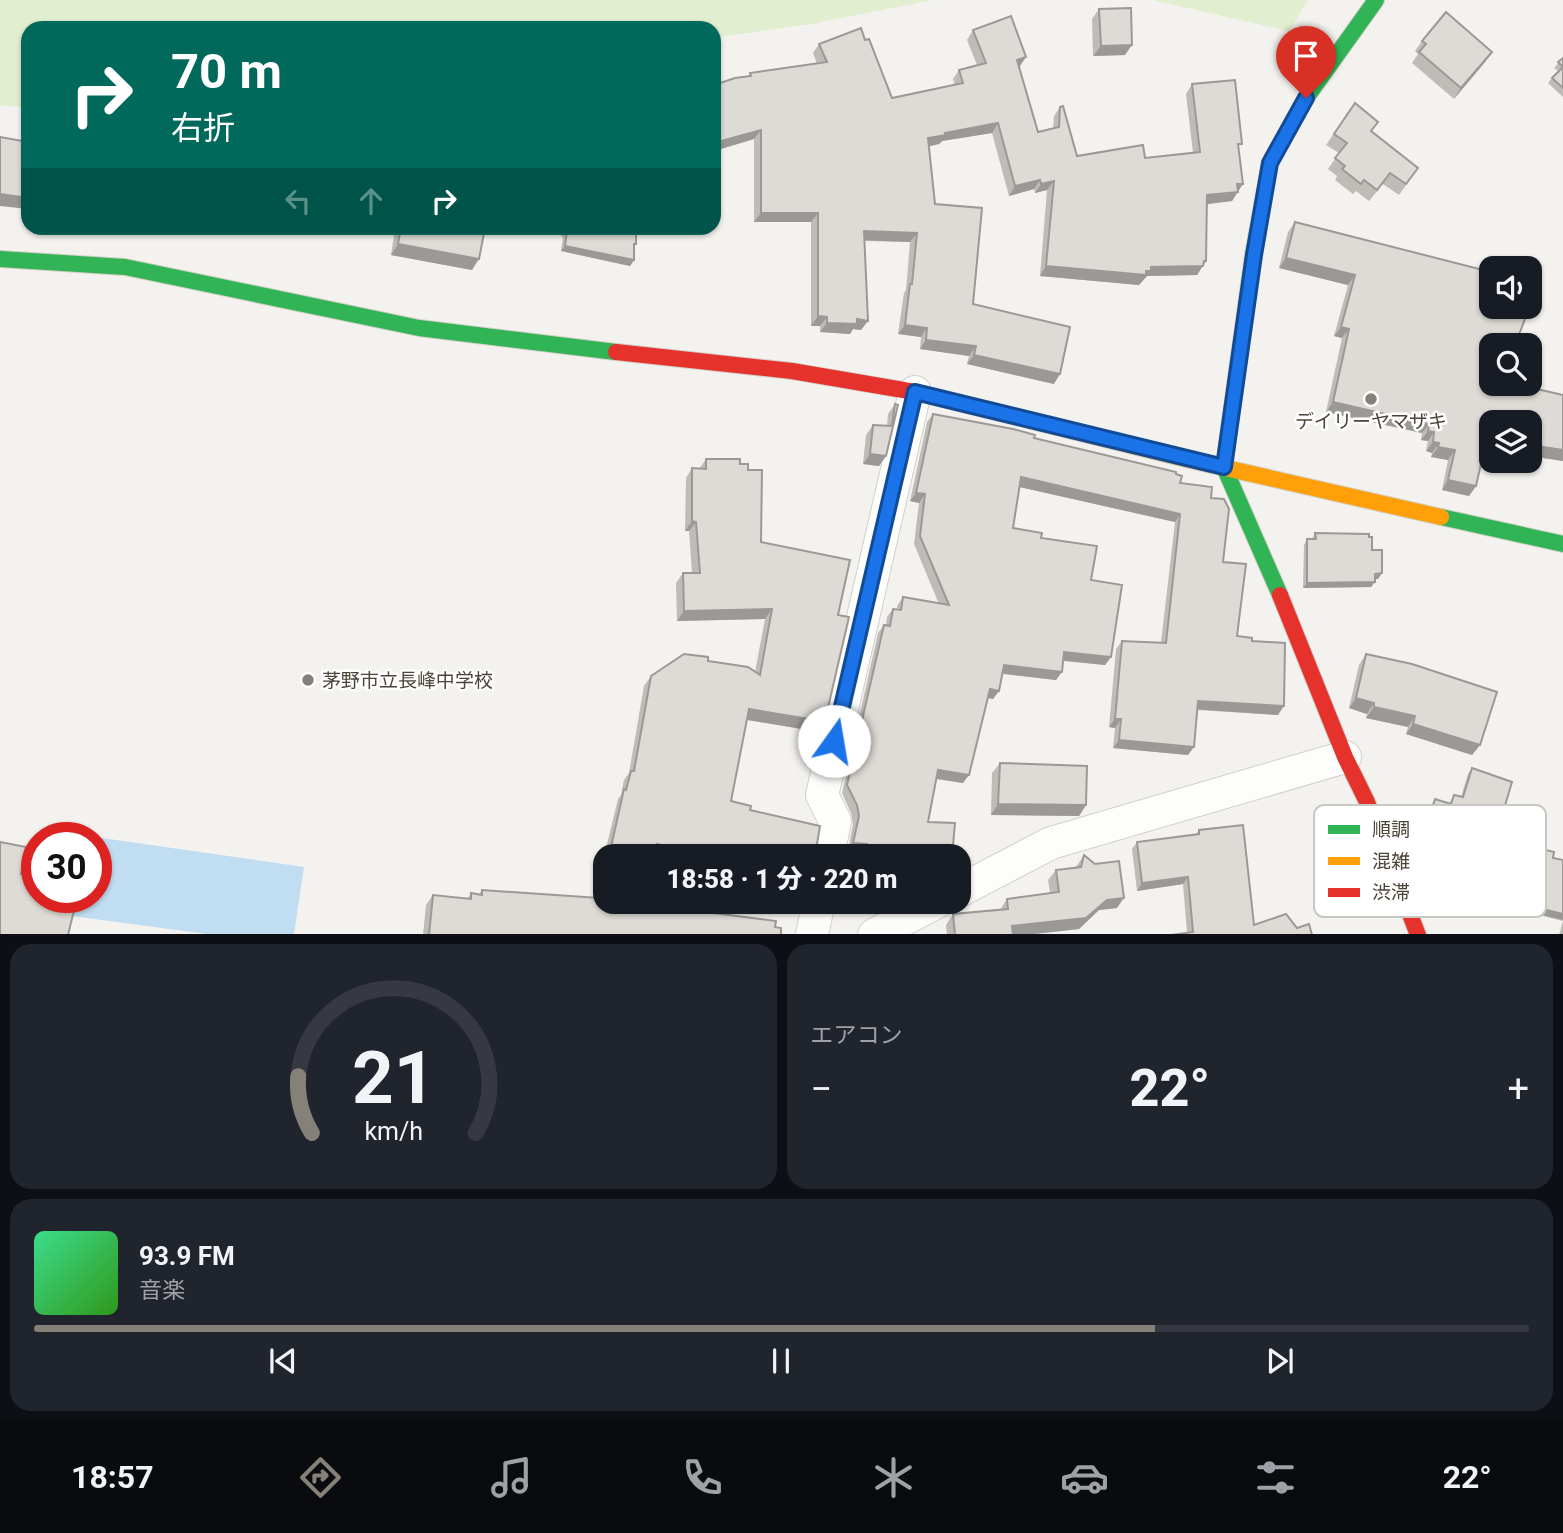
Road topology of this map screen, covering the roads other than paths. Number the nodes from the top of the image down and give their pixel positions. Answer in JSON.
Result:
{"nodes":[{"id":1,"x":1376,"y":0,"type":"edge"},
{"id":2,"x":0,"y":259,"type":"edge"},
{"id":3,"x":915,"y":392,"type":"junction"},
{"id":4,"x":1224,"y":467,"type":"junction"},
{"id":5,"x":1563,"y":544,"type":"edge"},
{"id":6,"x":1345,"y":757,"type":"junction"},
{"id":7,"x":1368,"y":805,"type":"edge"},
{"id":8,"x":830,"y":844,"type":"edge"},
{"id":9,"x":971,"y":885,"type":"edge"},
{"id":10,"x":816,"y":914,"type":"edge"},
{"id":11,"x":913,"y":914,"type":"edge"},
{"id":12,"x":1411,"y":917,"type":"edge"},
{"id":13,"x":812,"y":934,"type":"edge"},
{"id":14,"x":874,"y":934,"type":"edge"},
{"id":15,"x":1418,"y":934,"type":"edge"}],
"edges":[{"from":1,"to":4,"type":"street"},
{"from":2,"to":3,"type":"street"},
{"from":3,"to":4,"type":"street"},
{"from":3,"to":8,"type":"street"},
{"from":4,"to":5,"type":"street"},
{"from":4,"to":6,"type":"street"},
{"from":6,"to":7,"type":"street"},
{"from":6,"to":9,"type":"street"},
{"from":10,"to":13,"type":"street"},
{"from":11,"to":14,"type":"street"},
{"from":12,"to":15,"type":"street"}]}
